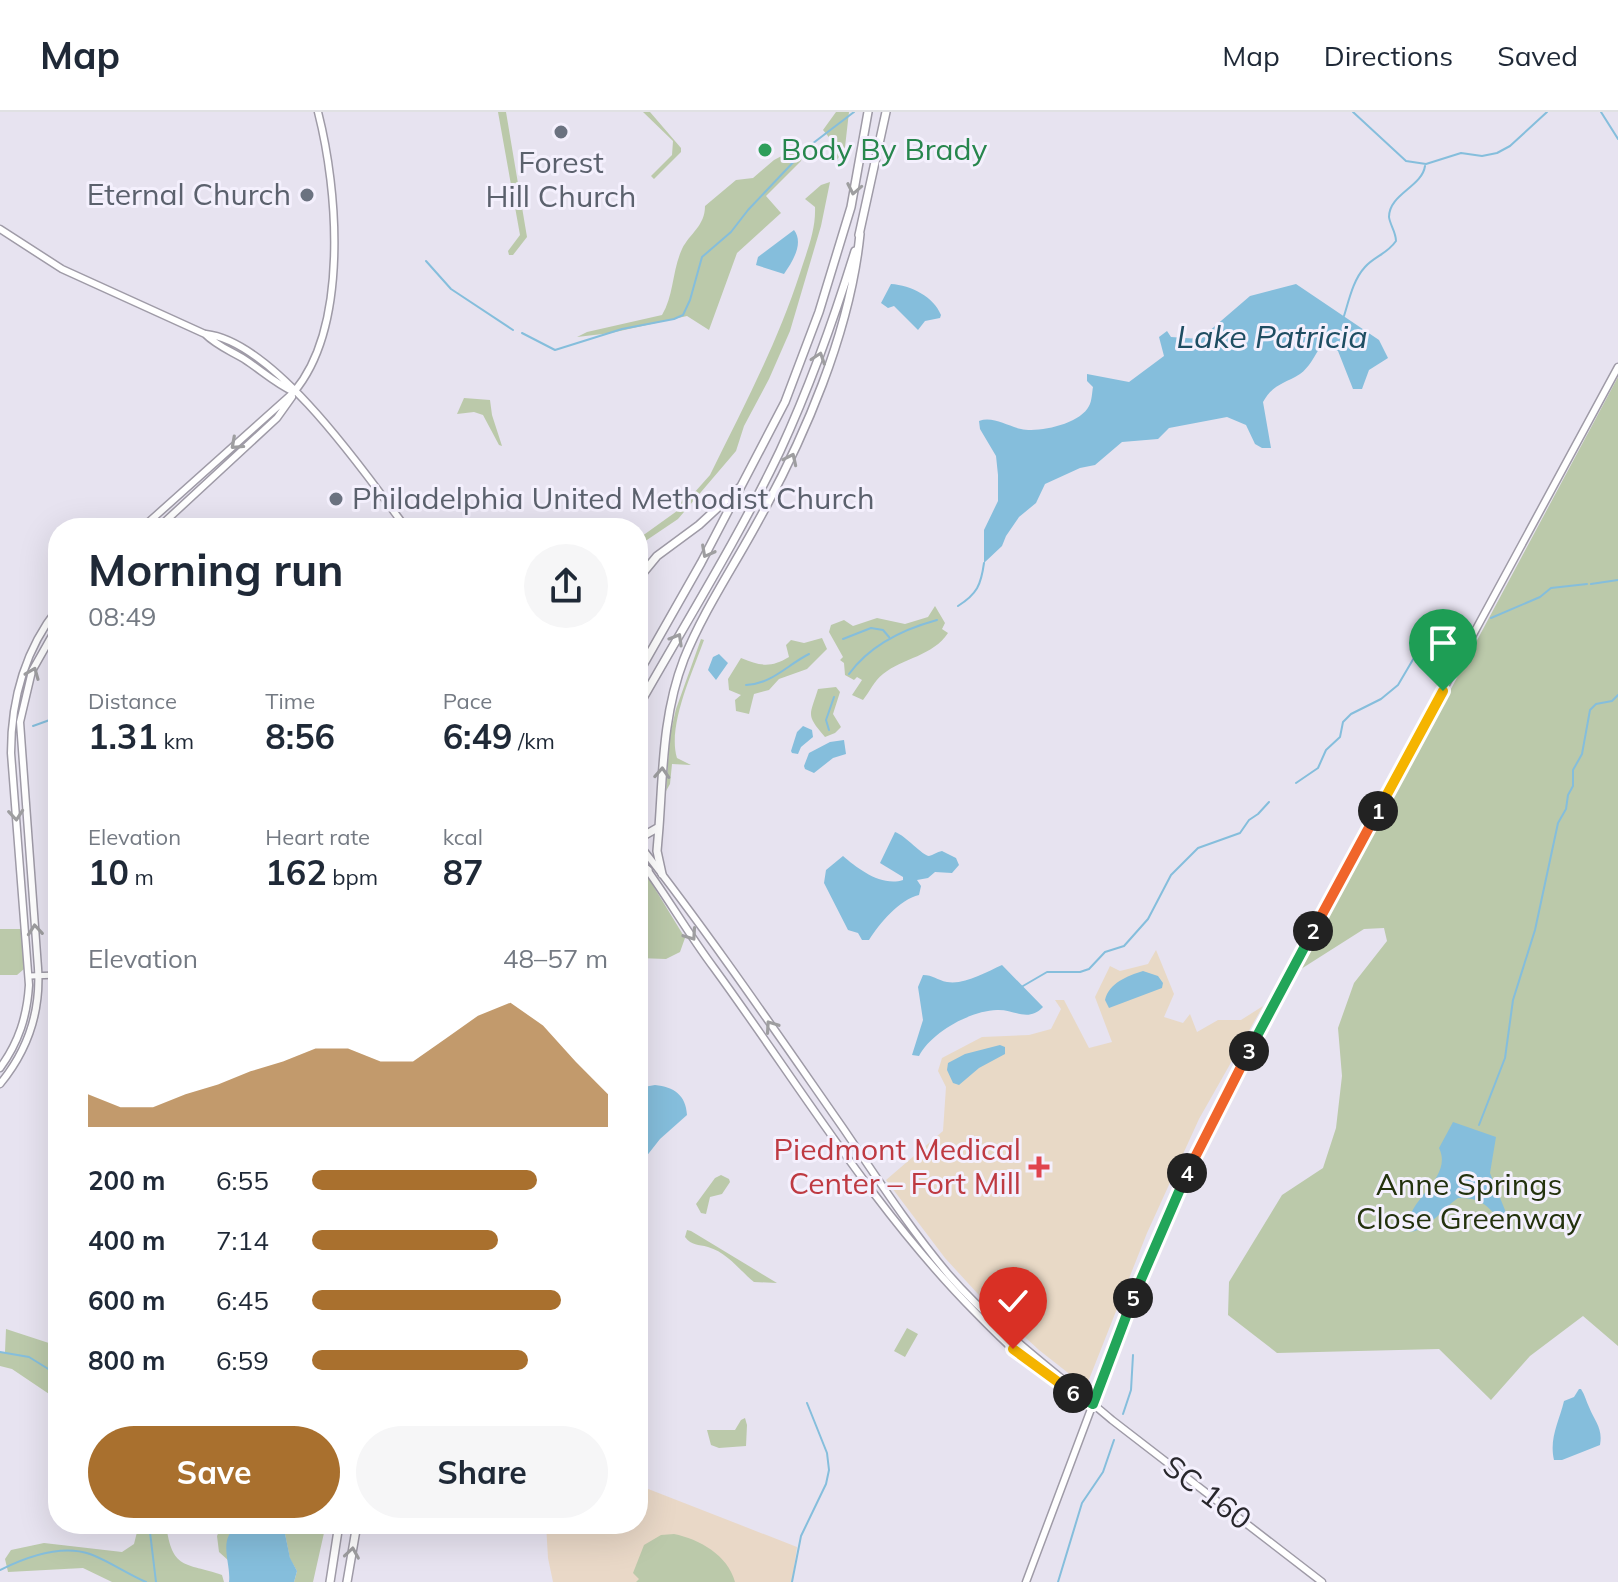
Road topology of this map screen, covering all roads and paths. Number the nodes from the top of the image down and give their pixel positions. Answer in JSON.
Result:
{"nodes":[{"id":1,"x":318,"y":112,"type":"edge"},
{"id":2,"x":868,"y":112,"type":"edge"},
{"id":3,"x":886,"y":112,"type":"edge"},
{"id":4,"x":0,"y":229,"type":"edge"},
{"id":5,"x":860,"y":234,"type":"junction"},
{"id":6,"x":1618,"y":367,"type":"edge"},
{"id":7,"x":294,"y":392,"type":"junction"},
{"id":8,"x":744,"y":483,"type":"junction"},
{"id":9,"x":153,"y":518,"type":"edge"},
{"id":10,"x":169,"y":518,"type":"edge"},
{"id":11,"x":399,"y":518,"type":"edge"},
{"id":12,"x":648,"y":567,"type":"edge"},
{"id":13,"x":48,"y":622,"type":"edge"},
{"id":14,"x":48,"y":643,"type":"edge"},
{"id":15,"x":648,"y":656,"type":"edge"},
{"id":16,"x":648,"y":690,"type":"edge"},
{"id":17,"x":659,"y":827,"type":"junction"},
{"id":18,"x":648,"y":834,"type":"edge"},
{"id":19,"x":648,"y":855,"type":"edge"},
{"id":20,"x":648,"y":870,"type":"edge"},
{"id":21,"x":662,"y":874,"type":"junction"},
{"id":22,"x":29,"y":976,"type":"junction"},
{"id":23,"x":39,"y":976,"type":"junction"},
{"id":24,"x":48,"y":976,"type":"edge"},
{"id":25,"x":0,"y":1068,"type":"edge"},
{"id":26,"x":0,"y":1084,"type":"edge"},
{"id":27,"x":1093,"y":1404,"type":"junction"},
{"id":28,"x":337,"y":1534,"type":"edge"},
{"id":29,"x":355,"y":1534,"type":"edge"},
{"id":30,"x":330,"y":1582,"type":"edge"},
{"id":31,"x":347,"y":1582,"type":"edge"},
{"id":32,"x":1026,"y":1582,"type":"edge"},
{"id":33,"x":1322,"y":1582,"type":"edge"}],
"edges":[{"from":1,"to":7,"type":"main road"},
{"from":2,"to":8,"type":"highway","one_way":true},
{"from":3,"to":5,"type":"highway"},
{"from":4,"to":7,"type":"main road"},
{"from":16,"to":5,"type":"highway","one_way":true},
{"from":17,"to":5,"type":"highway","one_way":true},
{"from":6,"to":27,"type":"main road"},
{"from":7,"to":9,"type":"main road","one_way":true},
{"from":7,"to":10,"type":"main road"},
{"from":7,"to":11,"type":"main road"},
{"from":8,"to":12,"type":"highway"},
{"from":8,"to":15,"type":"highway","one_way":true},
{"from":13,"to":22,"type":"main road","one_way":true},
{"from":23,"to":14,"type":"main road","one_way":true},
{"from":17,"to":18,"type":"highway"},
{"from":17,"to":21,"type":"highway"},
{"from":19,"to":21,"type":"main road","number":"SC 160"},
{"from":20,"to":27,"type":"main road","number":"SC 160","one_way":true},
{"from":27,"to":21,"type":"main road","number":"SC 160","one_way":true},
{"from":22,"to":23,"type":"street"},
{"from":22,"to":25,"type":"main road"},
{"from":23,"to":24,"type":"street"},
{"from":23,"to":26,"type":"main road"},
{"from":27,"to":32,"type":"main road"},
{"from":27,"to":33,"type":"main road","name":"SC 160","number":"SC 160"},
{"from":28,"to":30,"type":"highway"},
{"from":31,"to":29,"type":"highway","one_way":true}]}
